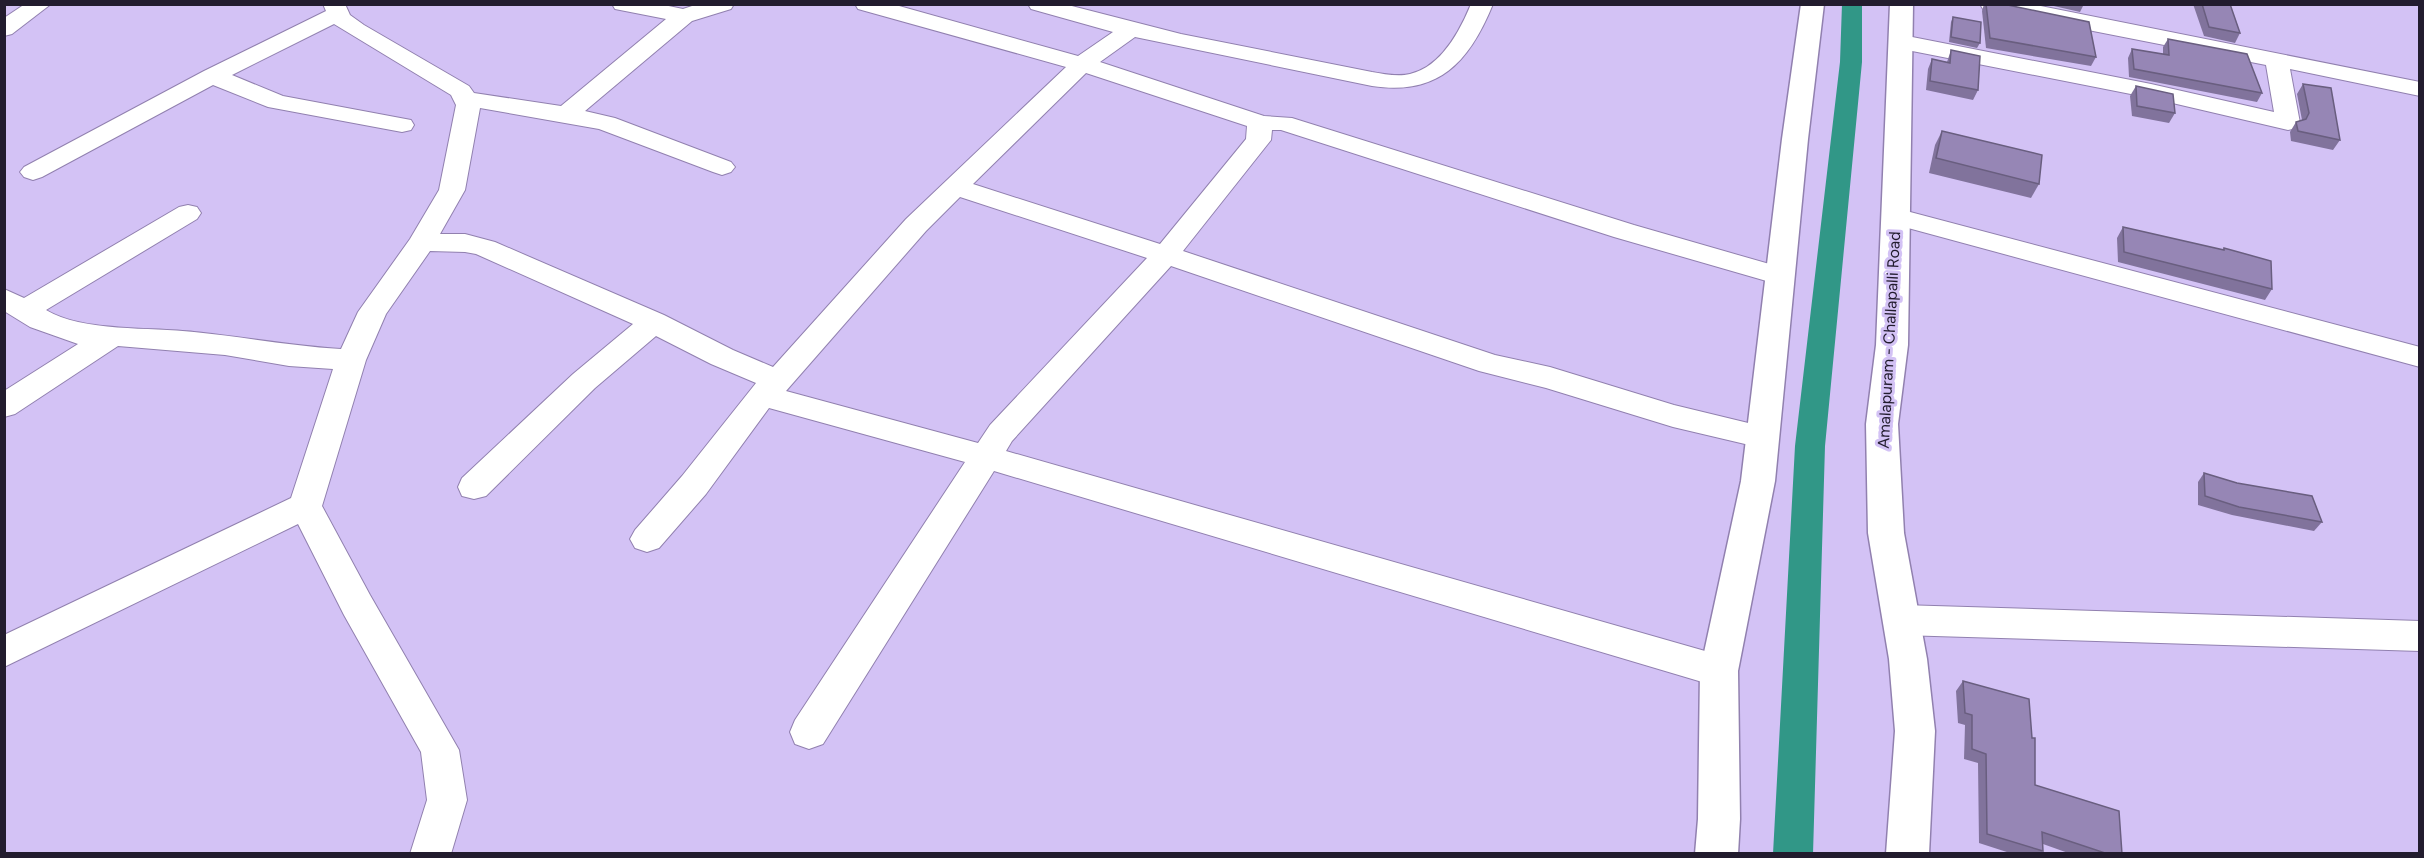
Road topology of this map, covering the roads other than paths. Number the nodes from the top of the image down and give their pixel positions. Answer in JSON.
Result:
{"nodes":[{"id":1,"x":39,"y":4,"type":"edge"},
{"id":2,"x":623,"y":4,"type":"edge"},
{"id":3,"x":723,"y":4,"type":"edge"},
{"id":4,"x":866,"y":4,"type":"edge"},
{"id":5,"x":1040,"y":4,"type":"edge"},
{"id":6,"x":1482,"y":4,"type":"edge"},
{"id":7,"x":1813,"y":4,"type":"edge"},
{"id":8,"x":1902,"y":4,"type":"edge"},
{"id":9,"x":1991,"y":4,"type":"edge"},
{"id":10,"x":336,"y":9,"type":"edge"},
{"id":11,"x":684,"y":16,"type":"junction"},
{"id":12,"x":4,"y":19,"type":"edge"},
{"id":13,"x":4,"y":29,"type":"edge"},
{"id":14,"x":1130,"y":30,"type":"junction"},
{"id":15,"x":1902,"y":42,"type":"junction"},
{"id":16,"x":2277,"y":60,"type":"junction"},
{"id":17,"x":1082,"y":64,"type":"junction"},
{"id":18,"x":212,"y":76,"type":"junction"},
{"id":19,"x":2420,"y":89,"type":"edge"},
{"id":20,"x":465,"y":99,"type":"junction"},
{"id":21,"x":566,"y":114,"type":"junction"},
{"id":22,"x":1260,"y":123,"type":"junction"},
{"id":23,"x":402,"y":125,"type":"dead end"},
{"id":24,"x":722,"y":167,"type":"dead end"},
{"id":25,"x":33,"y":172,"type":"dead end"},
{"id":26,"x":955,"y":187,"type":"junction"},
{"id":27,"x":188,"y":213,"type":"dead end"},
{"id":28,"x":1895,"y":216,"type":"junction"},
{"id":29,"x":422,"y":242,"type":"junction"},
{"id":30,"x":1167,"y":255,"type":"junction"},
{"id":31,"x":1780,"y":276,"type":"junction"},
{"id":32,"x":15,"y":304,"type":"edge"},
{"id":33,"x":654,"y":322,"type":"junction"},
{"id":34,"x":114,"y":336,"type":"junction"},
{"id":35,"x":2420,"y":357,"type":"edge"},
{"id":36,"x":351,"y":360,"type":"junction"},
{"id":37,"x":770,"y":388,"type":"junction"},
{"id":38,"x":4,"y":406,"type":"edge"},
{"id":39,"x":1762,"y":437,"type":"junction"},
{"id":40,"x":984,"y":456,"type":"junction"},
{"id":41,"x":474,"y":487,"type":"dead end"},
{"id":42,"x":305,"y":506,"type":"junction"},
{"id":43,"x":647,"y":539,"type":"dead end"},
{"id":44,"x":1902,"y":620,"type":"junction"},
{"id":45,"x":2420,"y":636,"type":"edge"},
{"id":46,"x":13,"y":639,"type":"edge"},
{"id":47,"x":1719,"y":671,"type":"junction"},
{"id":48,"x":809,"y":732,"type":"dead end"},
{"id":49,"x":429,"y":854,"type":"edge"},
{"id":50,"x":1716,"y":854,"type":"edge"},
{"id":51,"x":1907,"y":854,"type":"edge"}],
"edges":[{"from":1,"to":12,"type":"street"},
{"from":1,"to":13,"type":"street"},
{"from":2,"to":11,"type":"street"},
{"from":3,"to":11,"type":"street"},
{"from":4,"to":17,"type":"street"},
{"from":5,"to":14,"type":"street"},
{"from":6,"to":14,"type":"street"},
{"from":7,"to":31,"type":"street"},
{"from":8,"to":15,"type":"street","name":"Amalapuram - Challapalli Road"},
{"from":9,"to":16,"type":"street"},
{"from":10,"to":18,"type":"street"},
{"from":10,"to":20,"type":"street"},
{"from":11,"to":21,"type":"street"},
{"from":14,"to":17,"type":"street"},
{"from":15,"to":16,"type":"street"},
{"from":15,"to":28,"type":"street","name":"Amalapuram - Challapalli Road"},
{"from":16,"to":19,"type":"street"},
{"from":17,"to":22,"type":"street"},
{"from":17,"to":26,"type":"street"},
{"from":18,"to":23,"type":"street"},
{"from":18,"to":25,"type":"street"},
{"from":20,"to":21,"type":"street"},
{"from":20,"to":29,"type":"street"},
{"from":21,"to":24,"type":"street"},
{"from":22,"to":30,"type":"street"},
{"from":22,"to":31,"type":"street"},
{"from":26,"to":30,"type":"street"},
{"from":26,"to":37,"type":"street"},
{"from":27,"to":32,"type":"street"},
{"from":28,"to":35,"type":"street"},
{"from":28,"to":44,"type":"street","name":"Amalapuram - Challapalli Road"},
{"from":29,"to":33,"type":"street"},
{"from":29,"to":36,"type":"street"},
{"from":30,"to":39,"type":"street"},
{"from":30,"to":40,"type":"street"},
{"from":31,"to":39,"type":"street"},
{"from":32,"to":34,"type":"street"},
{"from":33,"to":37,"type":"street"},
{"from":33,"to":41,"type":"street"},
{"from":34,"to":36,"type":"street"},
{"from":34,"to":38,"type":"street"},
{"from":36,"to":42,"type":"street"},
{"from":37,"to":40,"type":"street"},
{"from":37,"to":43,"type":"street"},
{"from":39,"to":47,"type":"street"},
{"from":40,"to":47,"type":"street"},
{"from":40,"to":48,"type":"street"},
{"from":42,"to":46,"type":"street"},
{"from":42,"to":49,"type":"street"},
{"from":44,"to":45,"type":"street"},
{"from":44,"to":51,"type":"street","name":"Amalapuram - Challapalli Road"},
{"from":47,"to":50,"type":"street"}]}
